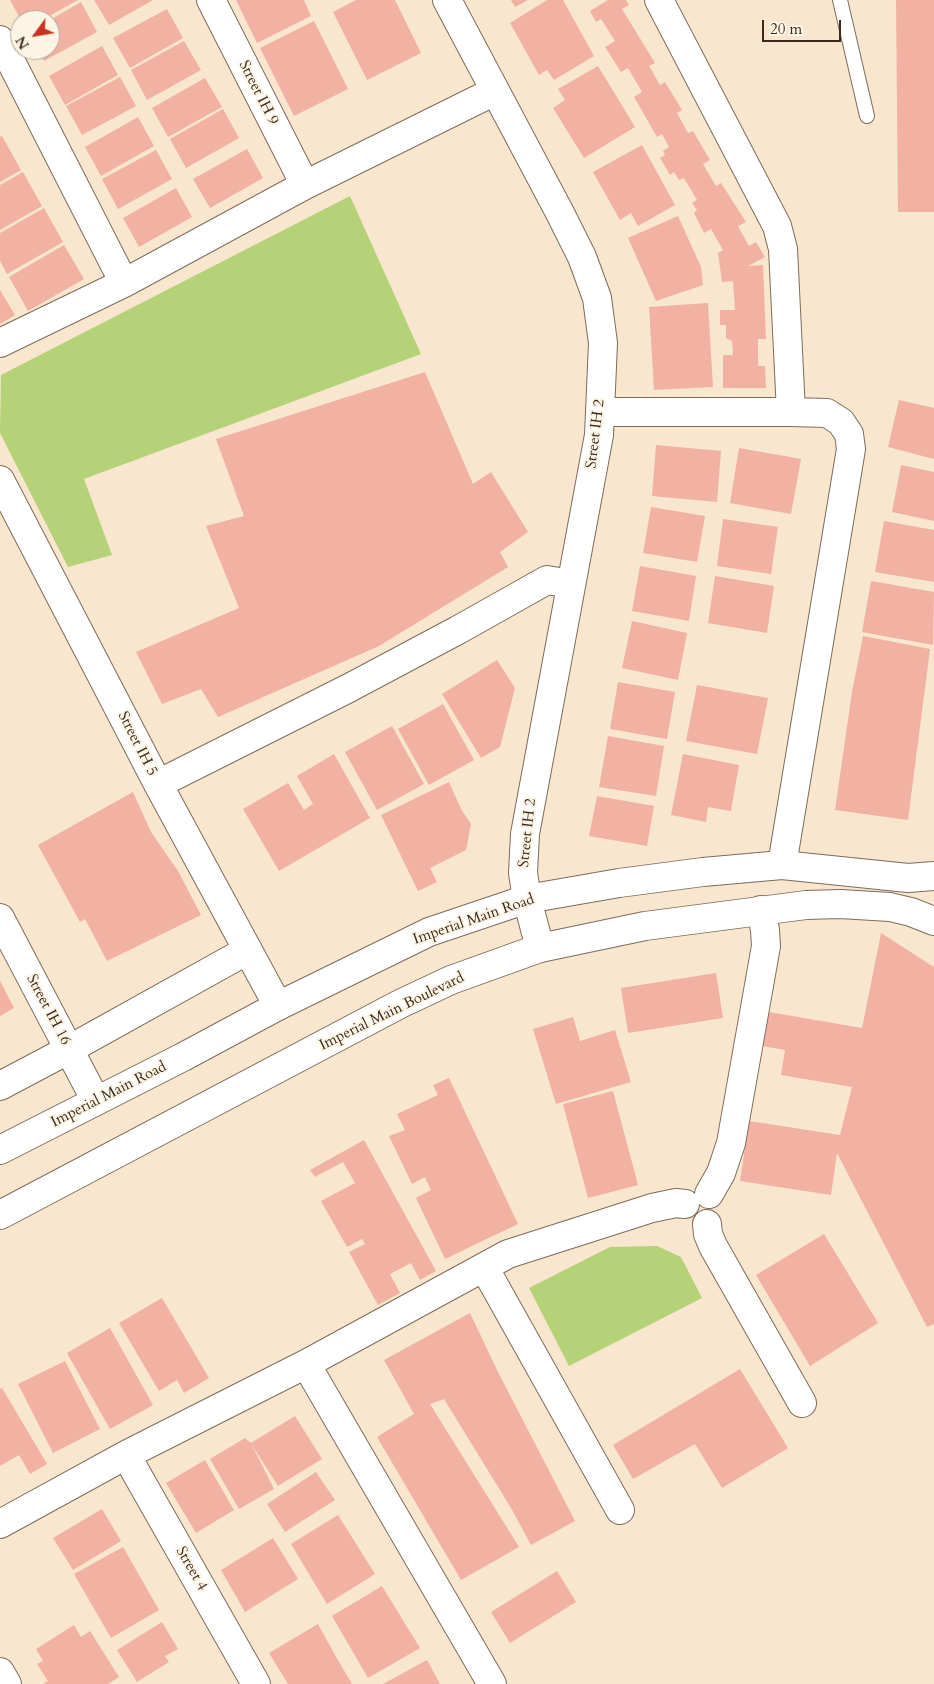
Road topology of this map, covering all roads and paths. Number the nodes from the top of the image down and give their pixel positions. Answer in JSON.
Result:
{"nodes":[{"id":1,"x":211,"y":0,"type":"edge"},
{"id":2,"x":447,"y":0,"type":"edge"},
{"id":3,"x":659,"y":0,"type":"edge"},
{"id":4,"x":840,"y":0,"type":"edge"},
{"id":5,"x":0,"y":40,"type":"edge"},
{"id":6,"x":495,"y":91,"type":"junction"},
{"id":7,"x":868,"y":116,"type":"dead end"},
{"id":8,"x":305,"y":185,"type":"junction"},
{"id":9,"x":124,"y":283,"type":"junction"},
{"id":10,"x":0,"y":343,"type":"edge"},
{"id":11,"x":600,"y":412,"type":"junction"},
{"id":12,"x":791,"y":412,"type":"junction"},
{"id":13,"x":0,"y":480,"type":"edge"},
{"id":14,"x":571,"y":584,"type":"junction"},
{"id":15,"x":158,"y":784,"type":"junction"},
{"id":16,"x":793,"y":866,"type":"junction"},
{"id":17,"x":934,"y":876,"type":"edge"},
{"id":18,"x":527,"y":899,"type":"junction"},
{"id":19,"x":806,"y":905,"type":"junction"},
{"id":20,"x":761,"y":910,"type":"junction"},
{"id":21,"x":0,"y":918,"type":"edge"},
{"id":22,"x":934,"y":921,"type":"edge"},
{"id":23,"x":540,"y":948,"type":"junction"},
{"id":24,"x":248,"y":950,"type":"junction"},
{"id":25,"x":278,"y":1006,"type":"junction"},
{"id":26,"x":68,"y":1050,"type":"junction"},
{"id":27,"x":0,"y":1086,"type":"edge"},
{"id":28,"x":96,"y":1101,"type":"junction"},
{"id":29,"x":0,"y":1150,"type":"edge"},
{"id":30,"x":697,"y":1199,"type":"junction"},
{"id":31,"x":0,"y":1216,"type":"edge"},
{"id":32,"x":484,"y":1266,"type":"junction"},
{"id":33,"x":306,"y":1364,"type":"junction"},
{"id":34,"x":802,"y":1403,"type":"dead end"},
{"id":35,"x":126,"y":1455,"type":"junction"},
{"id":36,"x":620,"y":1510,"type":"dead end"},
{"id":37,"x":0,"y":1524,"type":"edge"},
{"id":38,"x":0,"y":1672,"type":"edge"},
{"id":39,"x":7,"y":1684,"type":"edge"},
{"id":40,"x":256,"y":1684,"type":"edge"},
{"id":41,"x":492,"y":1684,"type":"edge"}],
"edges":[{"from":1,"to":8,"type":"street","name":"Street IH 9"},
{"from":2,"to":6,"type":"street","name":"Street IH 2"},
{"from":3,"to":12,"type":"street"},
{"from":4,"to":7,"type":"lane"},
{"from":5,"to":9,"type":"street"},
{"from":6,"to":8,"type":"street"},
{"from":6,"to":11,"type":"street","name":"Street IH 2"},
{"from":8,"to":9,"type":"street"},
{"from":9,"to":10,"type":"street"},
{"from":11,"to":12,"type":"street"},
{"from":11,"to":14,"type":"street","name":"Street IH 2"},
{"from":12,"to":16,"type":"street"},
{"from":13,"to":15,"type":"street","name":"Street IH 5"},
{"from":14,"to":15,"type":"street"},
{"from":14,"to":18,"type":"street","name":"Street IH 2"},
{"from":15,"to":24,"type":"street","name":"Street IH 5"},
{"from":16,"to":17,"type":"street","name":"Imperial Main Road"},
{"from":16,"to":18,"type":"street","name":"Imperial Main Road"},
{"from":16,"to":19,"type":"street"},
{"from":18,"to":23,"type":"street","name":"Street IH 2"},
{"from":18,"to":25,"type":"street","name":"Imperial Main Road"},
{"from":19,"to":20,"type":"street","name":"Imperial Main Boulevard"},
{"from":19,"to":22,"type":"street","name":"Imperial Main Boulevard"},
{"from":20,"to":23,"type":"street","name":"Imperial Main Boulevard"},
{"from":20,"to":30,"type":"street"},
{"from":21,"to":26,"type":"street","name":"Street IH 16"},
{"from":23,"to":31,"type":"street","name":"Imperial Main Boulevard"},
{"from":24,"to":25,"type":"street","name":"Street IH 5"},
{"from":24,"to":26,"type":"street"},
{"from":25,"to":28,"type":"street","name":"Imperial Main Road"},
{"from":26,"to":27,"type":"street"},
{"from":26,"to":28,"type":"street","name":"Street IH 16"},
{"from":28,"to":29,"type":"street","name":"Imperial Main Road"},
{"from":30,"to":32,"type":"street"},
{"from":30,"to":34,"type":"street"},
{"from":32,"to":33,"type":"street"},
{"from":32,"to":36,"type":"street"},
{"from":33,"to":35,"type":"street"},
{"from":33,"to":41,"type":"street"},
{"from":35,"to":37,"type":"street"},
{"from":35,"to":40,"type":"street","name":"Street 4"},
{"from":38,"to":39,"type":"street"}]}
